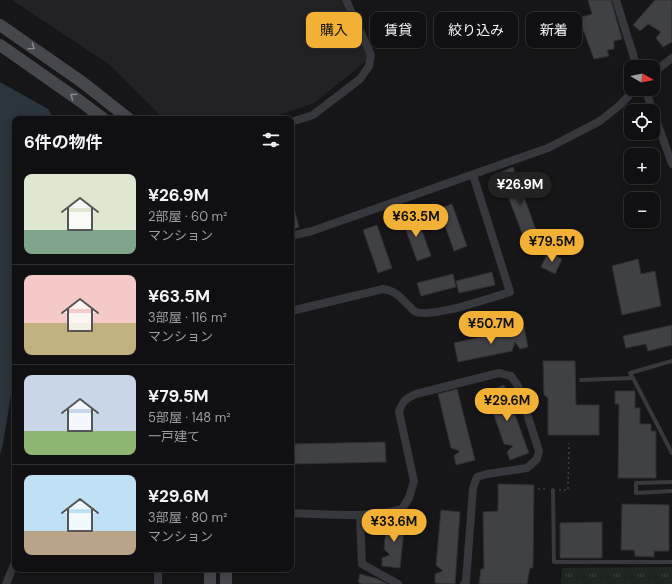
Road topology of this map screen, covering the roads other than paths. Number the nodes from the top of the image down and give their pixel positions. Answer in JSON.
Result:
{"nodes":[{"id":1,"x":346,"y":0,"type":"edge"},
{"id":2,"x":616,"y":0,"type":"edge"},
{"id":3,"x":0,"y":25,"type":"edge"},
{"id":4,"x":0,"y":45,"type":"edge"},
{"id":5,"x":672,"y":58,"type":"edge"},
{"id":6,"x":635,"y":60,"type":"edge"},
{"id":7,"x":660,"y":67,"type":"edge"},
{"id":8,"x":628,"y":96,"type":"edge"},
{"id":9,"x":100,"y":116,"type":"edge"},
{"id":10,"x":125,"y":116,"type":"edge"},
{"id":11,"x":294,"y":121,"type":"edge"},
{"id":12,"x":660,"y":131,"type":"edge"},
{"id":13,"x":672,"y":164,"type":"edge"},
{"id":14,"x":473,"y":175,"type":"junction"},
{"id":15,"x":294,"y":235,"type":"edge"},
{"id":16,"x":294,"y":310,"type":"edge"},
{"id":17,"x":672,"y":361,"type":"edge"},
{"id":18,"x":633,"y":378,"type":"junction"},
{"id":19,"x":581,"y":380,"type":"dead end"},
{"id":20,"x":672,"y":453,"type":"edge"},
{"id":21,"x":672,"y":482,"type":"edge"},
{"id":22,"x":553,"y":490,"type":"road end"},
{"id":23,"x":672,"y":491,"type":"edge"},
{"id":24,"x":294,"y":513,"type":"edge"},
{"id":25,"x":360,"y":515,"type":"junction"},
{"id":26,"x":672,"y":562,"type":"edge"},
{"id":27,"x":12,"y":569,"type":"edge"},
{"id":28,"x":158,"y":572,"type":"edge"},
{"id":29,"x":210,"y":572,"type":"edge"},
{"id":30,"x":226,"y":572,"type":"edge"},
{"id":31,"x":6,"y":584,"type":"edge"},
{"id":32,"x":158,"y":584,"type":"edge"},
{"id":33,"x":210,"y":584,"type":"edge"},
{"id":34,"x":226,"y":584,"type":"edge"},
{"id":35,"x":398,"y":584,"type":"edge"},
{"id":36,"x":464,"y":584,"type":"edge"}],
"edges":[{"from":1,"to":11,"type":"street"},
{"from":2,"to":6,"type":"street"},
{"from":3,"to":10,"type":"main road","one_way":true},
{"from":9,"to":4,"type":"main road","one_way":true},
{"from":5,"to":7,"type":"street"},
{"from":8,"to":14,"type":"street"},
{"from":12,"to":13,"type":"street"},
{"from":14,"to":15,"type":"street"},
{"from":14,"to":16,"type":"street"},
{"from":17,"to":18,"type":"lane"},
{"from":18,"to":19,"type":"lane"},
{"from":18,"to":20,"type":"lane"},
{"from":21,"to":23,"type":"lane"},
{"from":22,"to":26,"type":"lane"},
{"from":24,"to":25,"type":"street"},
{"from":25,"to":35,"type":"street"},
{"from":25,"to":36,"type":"street"},
{"from":27,"to":31,"type":"street"},
{"from":28,"to":32,"type":"street"},
{"from":29,"to":33,"type":"main road"},
{"from":30,"to":34,"type":"main road"}]}
